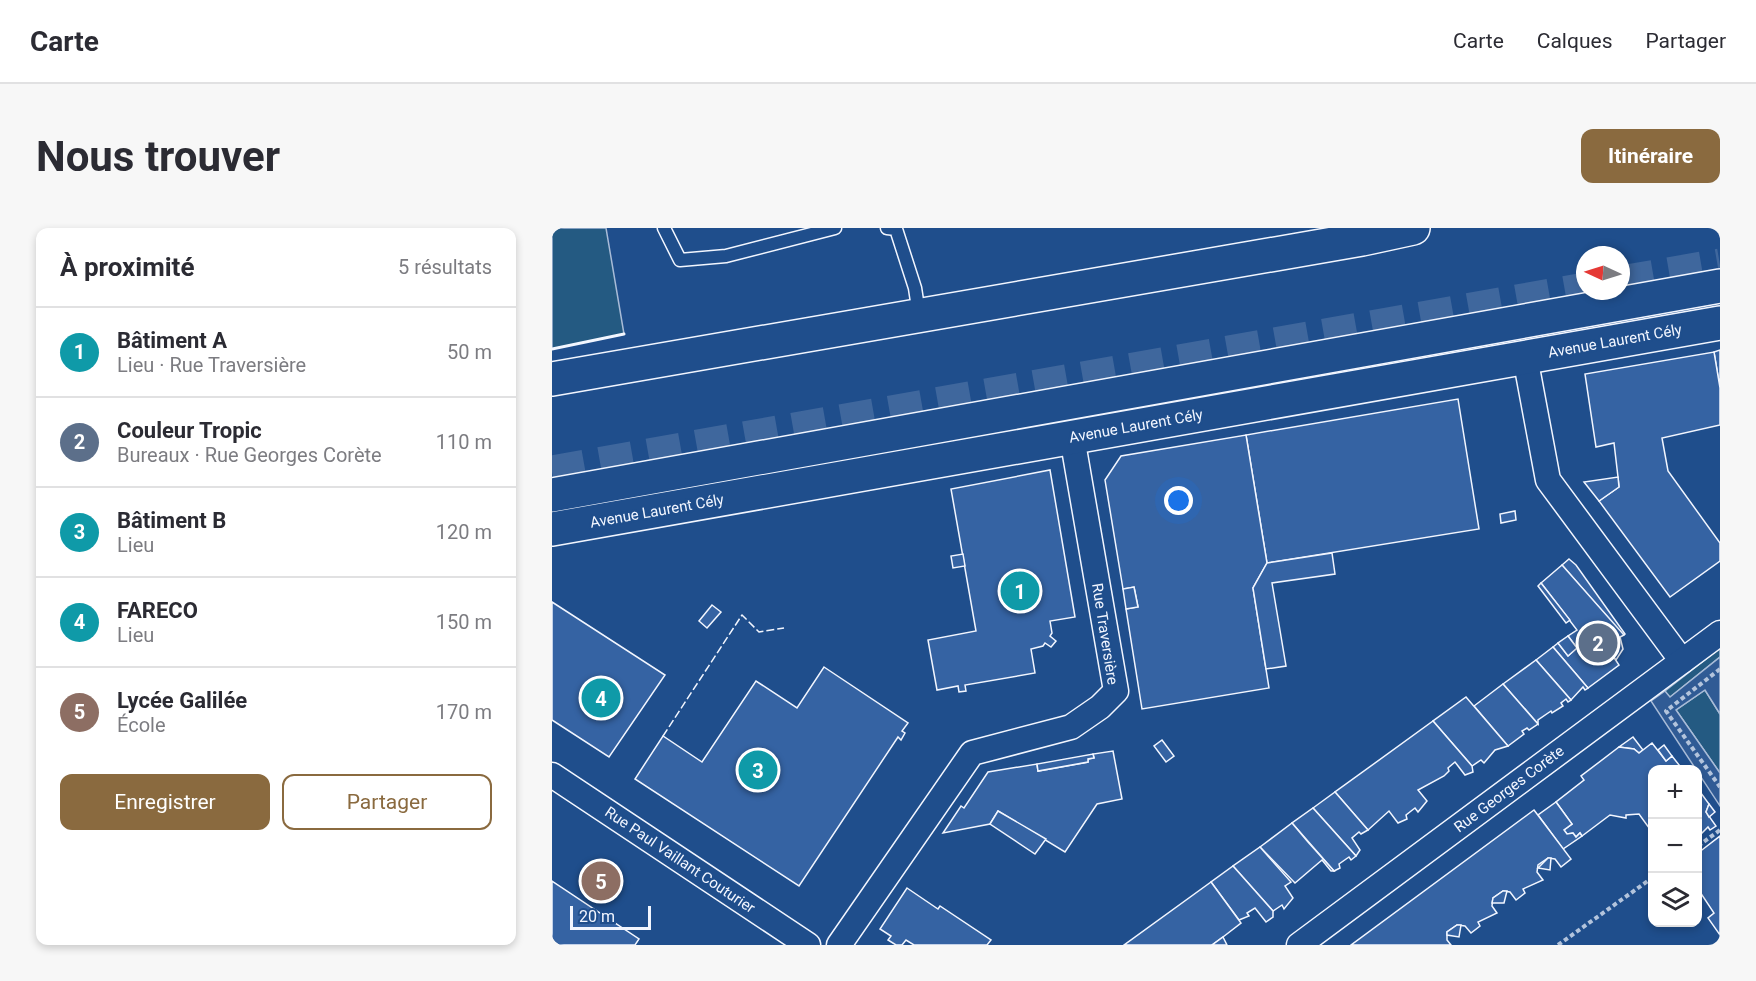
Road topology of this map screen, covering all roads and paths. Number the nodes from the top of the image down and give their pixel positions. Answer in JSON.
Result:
{"nodes":[{"id":1,"x":664,"y":228,"type":"edge"},
{"id":2,"x":835,"y":228,"type":"edge"},
{"id":3,"x":887,"y":228,"type":"edge"},
{"id":4,"x":897,"y":228,"type":"edge"},
{"id":5,"x":1413,"y":228,"type":"edge"},
{"id":6,"x":1361,"y":234,"type":"edge"},
{"id":7,"x":1720,"y":286,"type":"edge"},
{"id":8,"x":919,"y":315,"type":"junction"},
{"id":9,"x":1720,"y":323,"type":"edge"},
{"id":10,"x":1525,"y":357,"type":"junction"},
{"id":11,"x":552,"y":380,"type":"edge"},
{"id":12,"x":1072,"y":437,"type":"junction"},
{"id":13,"x":552,"y":495,"type":"edge"},
{"id":14,"x":552,"y":530,"type":"edge"},
{"id":15,"x":1720,"y":633,"type":"edge"},
{"id":16,"x":1682,"y":661,"type":"junction"},
{"id":17,"x":1720,"y":669,"type":"edge"},
{"id":18,"x":552,"y":776,"type":"edge"},
{"id":19,"x":1720,"y":787,"type":"edge"},
{"id":20,"x":1720,"y":830,"type":"edge"},
{"id":21,"x":1702,"y":843,"type":"edge"},
{"id":22,"x":1648,"y":882,"type":"edge"},
{"id":23,"x":808,"y":945,"type":"edge"},
{"id":24,"x":839,"y":945,"type":"edge"},
{"id":25,"x":1299,"y":945,"type":"edge"},
{"id":26,"x":1558,"y":945,"type":"edge"}],
"edges":[{"from":1,"to":2,"type":"lane"},
{"from":3,"to":4,"type":"lane"},
{"from":4,"to":8,"type":"lane"},
{"from":5,"to":6,"type":"main road"},
{"from":6,"to":8,"type":"main road"},
{"from":7,"to":13,"type":"main road"},
{"from":8,"to":11,"type":"main road"},
{"from":9,"to":10,"type":"main road","name":"Avenue Laurent Cély"},
{"from":10,"to":12,"type":"main road","name":"Avenue Laurent Cély"},
{"from":10,"to":16,"type":"street"},
{"from":12,"to":14,"type":"main road","name":"Avenue Laurent Cély"},
{"from":12,"to":24,"type":"street","name":"Rue Traversière"},
{"from":15,"to":16,"type":"street","name":"Rue Georges Corète"},
{"from":16,"to":25,"type":"street","name":"Rue Georges Corète"},
{"from":17,"to":19,"type":"path"},
{"from":18,"to":23,"type":"street","name":"Rue Paul Vaillant Couturier"},
{"from":20,"to":21,"type":"path"},
{"from":22,"to":26,"type":"path"}]}
